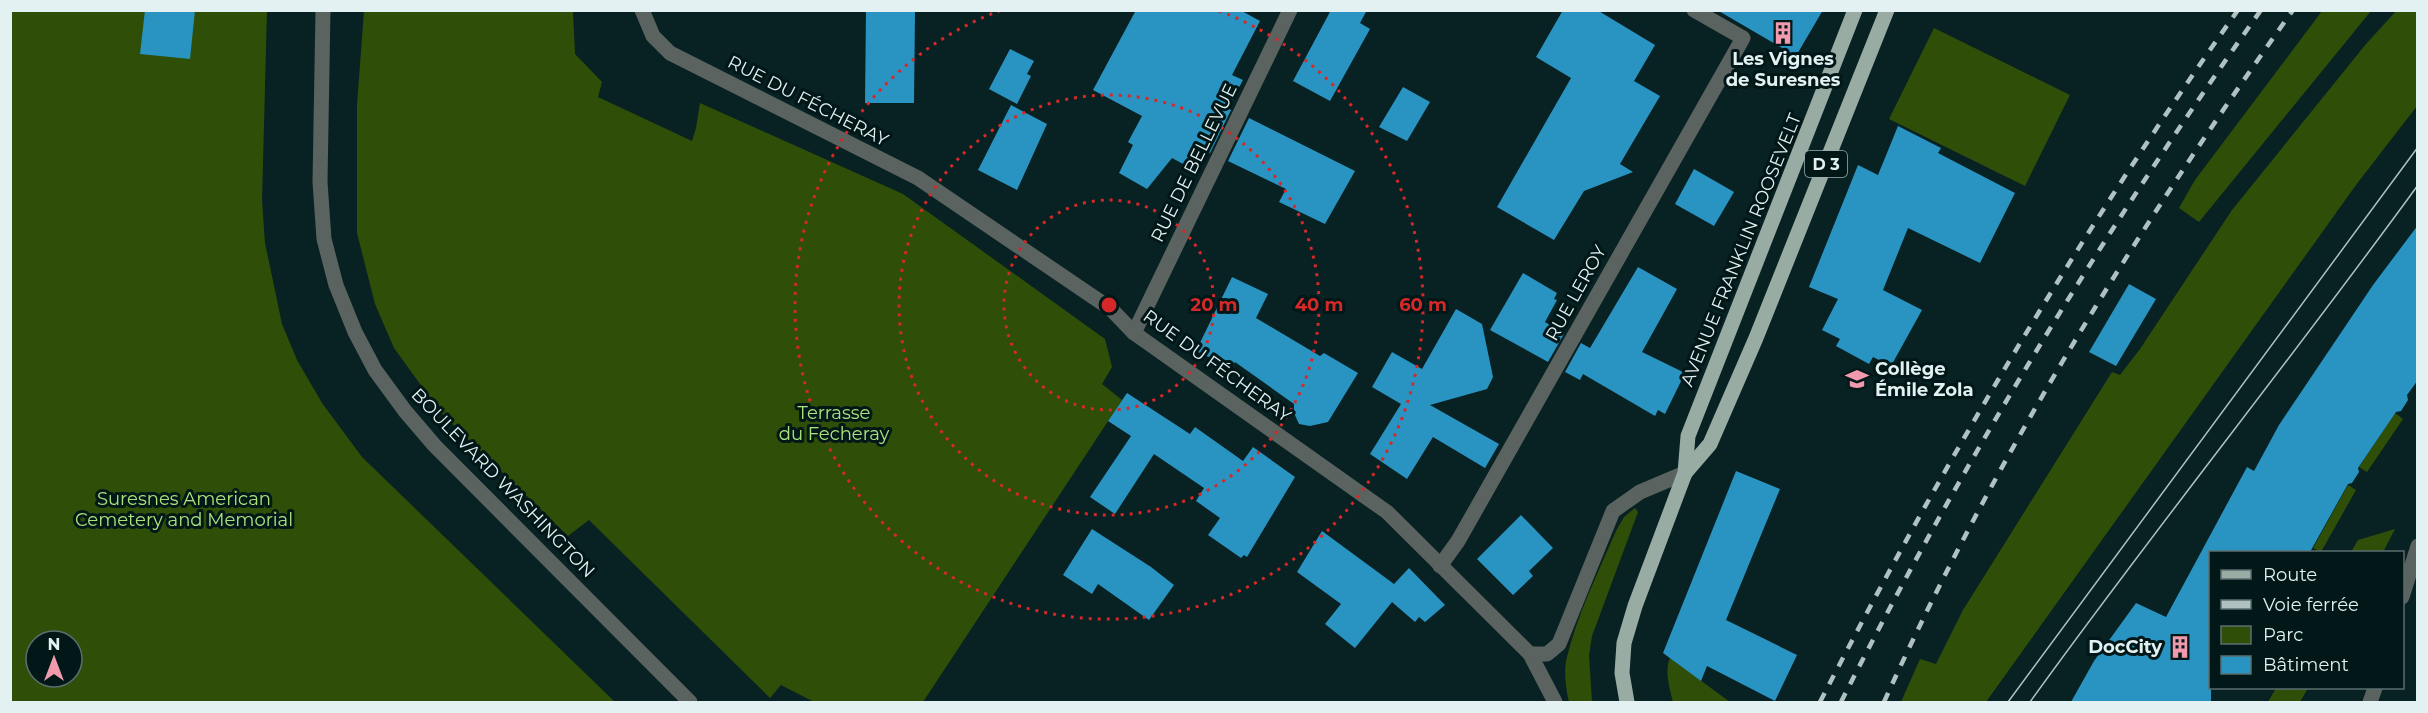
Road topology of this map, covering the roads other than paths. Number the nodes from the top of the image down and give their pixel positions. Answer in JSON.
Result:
{"nodes":[{"id":1,"x":322,"y":10,"type":"edge"},
{"id":2,"x":642,"y":10,"type":"edge"},
{"id":3,"x":1290,"y":10,"type":"edge"},
{"id":4,"x":1694,"y":10,"type":"edge"},
{"id":5,"x":1855,"y":10,"type":"edge"},
{"id":6,"x":1887,"y":10,"type":"edge"},
{"id":7,"x":1134,"y":333,"type":"junction"},
{"id":8,"x":1684,"y":473,"type":"junction"},
{"id":9,"x":2418,"y":546,"type":"edge"},
{"id":10,"x":1440,"y":566,"type":"junction"},
{"id":11,"x":2404,"y":594,"type":"edge"},
{"id":12,"x":1530,"y":654,"type":"junction"},
{"id":13,"x":690,"y":702,"type":"edge"},
{"id":14,"x":1555,"y":702,"type":"edge"},
{"id":15,"x":1627,"y":702,"type":"edge"}],
"edges":[{"from":1,"to":13,"type":"street","name":"BOULEVARD WASHINGTON"},
{"from":2,"to":7,"type":"street","name":"RUE DU FÉCHERAY"},
{"from":3,"to":7,"type":"street","name":"RUE DE BELLEVUE"},
{"from":4,"to":10,"type":"street","name":"RUE LEROY"},
{"from":5,"to":8,"type":"main road","name":"AVENUE FRANKLIN ROOSEVELT","number":"D 3"},
{"from":6,"to":8,"type":"main road","name":"AVENUE FRANKLIN ROOSEVELT","number":"D 3"},
{"from":7,"to":10,"type":"street","name":"RUE DU FÉCHERAY"},
{"from":8,"to":12,"type":"street"},
{"from":8,"to":15,"type":"main road","name":"AVENUE FRANKLIN ROOSEVELT","number":"D 3"},
{"from":9,"to":11,"type":"street"},
{"from":10,"to":12,"type":"street","name":"RUE DU FÉCHERAY"},
{"from":12,"to":14,"type":"street","name":"RUE DU FÉCHERAY"}]}
